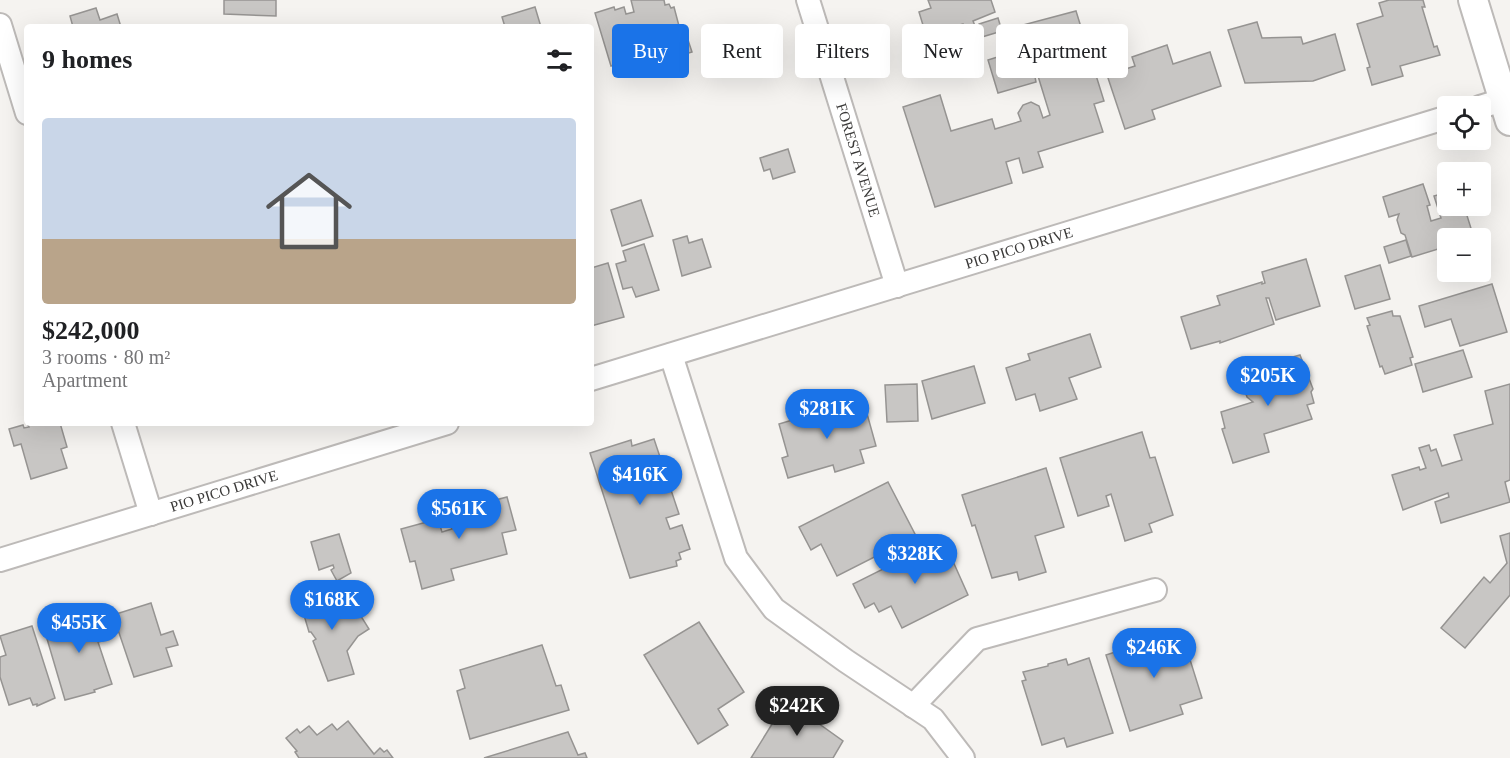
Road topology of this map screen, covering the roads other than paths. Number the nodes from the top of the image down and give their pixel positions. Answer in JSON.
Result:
{"nodes":[{"id":1,"x":808,"y":0,"type":"edge"},
{"id":2,"x":1473,"y":0,"type":"edge"},
{"id":3,"x":0,"y":25,"type":"edge"},
{"id":4,"x":24,"y":103,"type":"edge"},
{"id":5,"x":1501,"y":107,"type":"edge"},
{"id":6,"x":1437,"y":120,"type":"edge"},
{"id":7,"x":897,"y":286,"type":"junction"},
{"id":8,"x":671,"y":355,"type":"junction"},
{"id":9,"x":594,"y":378,"type":"edge"},
{"id":10,"x":124,"y":426,"type":"edge"},
{"id":11,"x":437,"y":426,"type":"edge"},
{"id":12,"x":151,"y":514,"type":"junction"},
{"id":13,"x":0,"y":560,"type":"edge"},
{"id":14,"x":1155,"y":590,"type":"dead end"},
{"id":15,"x":913,"y":706,"type":"junction"},
{"id":16,"x":963,"y":758,"type":"edge"}],
"edges":[{"from":1,"to":7,"type":"street","name":"FOREST AVENUE"},
{"from":2,"to":5,"type":"street"},
{"from":3,"to":4,"type":"street"},
{"from":6,"to":7,"type":"street","name":"PIO PICO DRIVE"},
{"from":7,"to":8,"type":"street","name":"PIO PICO DRIVE"},
{"from":8,"to":9,"type":"street","name":"PIO PICO DRIVE"},
{"from":8,"to":15,"type":"street"},
{"from":10,"to":12,"type":"street"},
{"from":11,"to":12,"type":"street","name":"PIO PICO DRIVE"},
{"from":12,"to":13,"type":"street","name":"PIO PICO DRIVE"},
{"from":14,"to":15,"type":"street"},
{"from":15,"to":16,"type":"street"}]}
